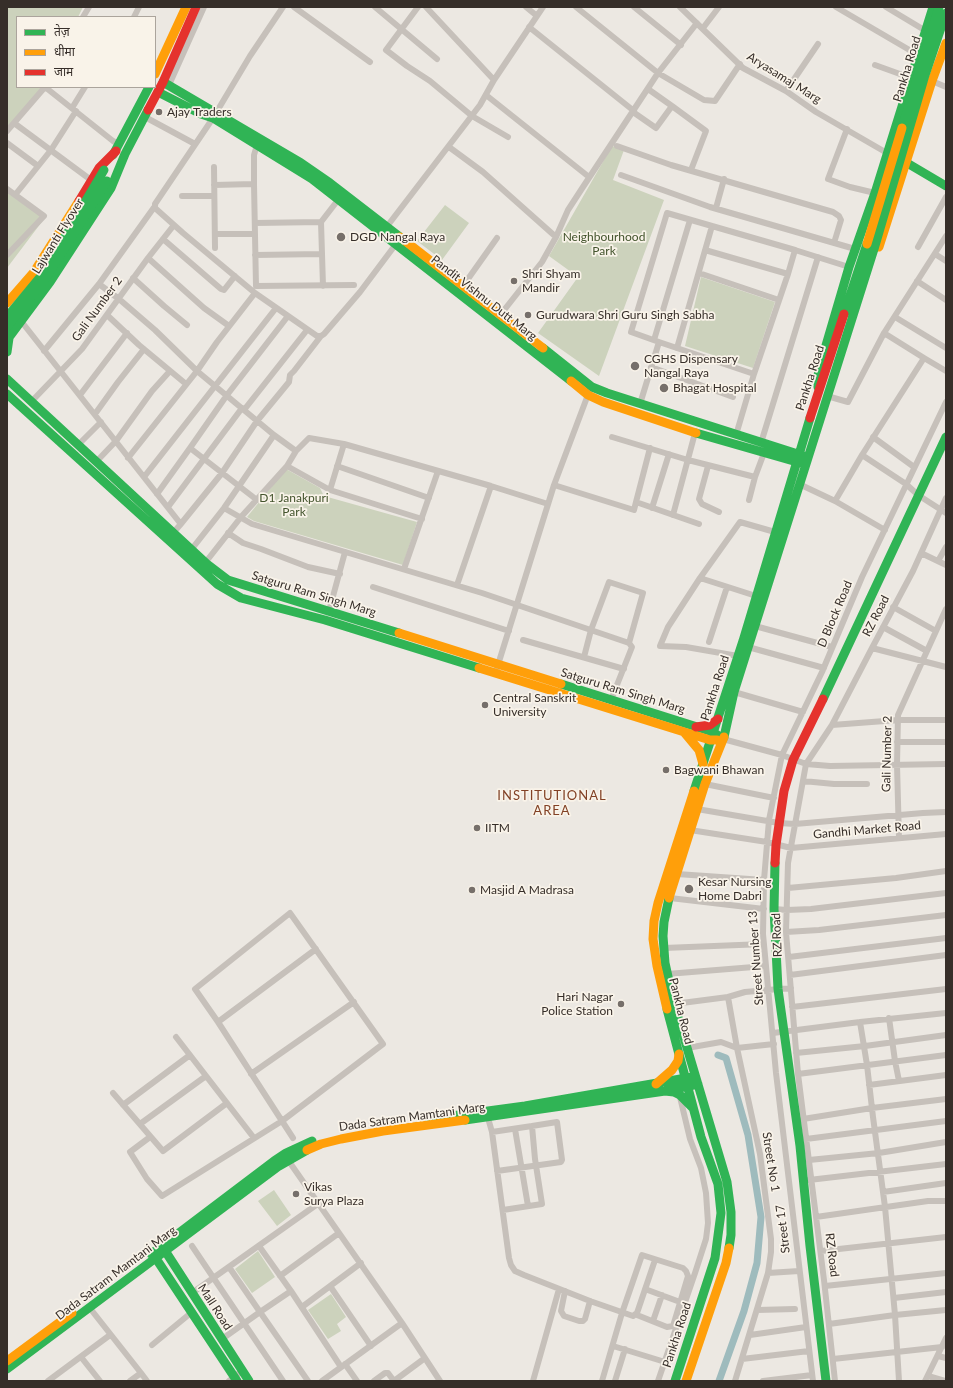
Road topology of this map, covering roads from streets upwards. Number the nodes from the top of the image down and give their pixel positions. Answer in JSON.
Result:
{"nodes":[{"id":1,"x":89,"y":7,"type":"edge"},
{"id":2,"x":139,"y":7,"type":"edge"},
{"id":3,"x":186,"y":7,"type":"edge"},
{"id":4,"x":196,"y":7,"type":"edge"},
{"id":5,"x":204,"y":7,"type":"edge"},
{"id":6,"x":283,"y":7,"type":"edge"},
{"id":7,"x":294,"y":7,"type":"edge"},
{"id":8,"x":375,"y":7,"type":"edge"},
{"id":9,"x":426,"y":7,"type":"edge"},
{"id":10,"x":526,"y":7,"type":"edge"},
{"id":11,"x":542,"y":7,"type":"edge"},
{"id":12,"x":576,"y":7,"type":"edge"},
{"id":13,"x":634,"y":7,"type":"edge"},
{"id":14,"x":680,"y":7,"type":"edge"},
{"id":15,"x":719,"y":7,"type":"edge"},
{"id":16,"x":836,"y":7,"type":"edge"},
{"id":17,"x":886,"y":7,"type":"edge"},
{"id":18,"x":933,"y":7,"type":"edge"},
{"id":19,"x":939,"y":7,"type":"edge"},
{"id":20,"x":417,"y":8,"type":"edge"},
{"id":21,"x":946,"y":12,"type":"edge"},
{"id":22,"x":84,"y":16,"type":"edge"},
{"id":23,"x":134,"y":16,"type":"edge"},
{"id":24,"x":537,"y":16,"type":"junction"},
{"id":25,"x":697,"y":23,"type":"junction"},
{"id":26,"x":529,"y":27,"type":"junction"},
{"id":27,"x":703,"y":28,"type":"junction"},
{"id":28,"x":401,"y":29,"type":"junction"},
{"id":29,"x":926,"y":31,"type":"junction"},
{"id":30,"x":946,"y":43,"type":"edge"},
{"id":31,"x":818,"y":44,"type":"dead end"},
{"id":32,"x":681,"y":45,"type":"junction"},
{"id":33,"x":918,"y":55,"type":"junction"},
{"id":34,"x":438,"y":59,"type":"dead end"},
{"id":35,"x":370,"y":62,"type":"dead end"},
{"id":36,"x":740,"y":64,"type":"junction"},
{"id":37,"x":875,"y":65,"type":"dead end"},
{"id":38,"x":156,"y":72,"type":"edge"},
{"id":39,"x":658,"y":73,"type":"junction"},
{"id":40,"x":911,"y":78,"type":"junction"},
{"id":41,"x":494,"y":80,"type":"junction"},
{"id":42,"x":932,"y":81,"type":"junction"},
{"id":43,"x":166,"y":83,"type":"junction"},
{"id":44,"x":946,"y":87,"type":"edge"},
{"id":45,"x":44,"y":88,"type":"edge"},
{"id":46,"x":46,"y":88,"type":"edge"},
{"id":47,"x":84,"y":88,"type":"edge"},
{"id":48,"x":149,"y":88,"type":"edge"},
{"id":49,"x":648,"y":89,"type":"junction"},
{"id":50,"x":158,"y":92,"type":"junction"},
{"id":51,"x":786,"y":92,"type":"junction"},
{"id":52,"x":486,"y":95,"type":"junction"},
{"id":53,"x":672,"y":106,"type":"junction"},
{"id":54,"x":74,"y":109,"type":"junction"},
{"id":55,"x":633,"y":111,"type":"junction"},
{"id":56,"x":215,"y":115,"type":"junction"},
{"id":57,"x":472,"y":116,"type":"junction"},
{"id":58,"x":145,"y":117,"type":"junction"},
{"id":59,"x":14,"y":123,"type":"junction"},
{"id":60,"x":847,"y":129,"type":"junction"},
{"id":61,"x":7,"y":131,"type":"edge"},
{"id":62,"x":508,"y":137,"type":"dead end"},
{"id":63,"x":7,"y":144,"type":"edge"},
{"id":64,"x":195,"y":144,"type":"junction"},
{"id":65,"x":257,"y":145,"type":"junction"},
{"id":66,"x":617,"y":146,"type":"dead end"},
{"id":67,"x":449,"y":147,"type":"junction"},
{"id":68,"x":51,"y":150,"type":"junction"},
{"id":69,"x":120,"y":150,"type":"junction"},
{"id":70,"x":888,"y":152,"type":"junction"},
{"id":71,"x":906,"y":162,"type":"junction"},
{"id":72,"x":38,"y":166,"type":"junction"},
{"id":73,"x":214,"y":167,"type":"dead end"},
{"id":74,"x":691,"y":170,"type":"junction"},
{"id":75,"x":621,"y":175,"type":"dead end"},
{"id":76,"x":589,"y":177,"type":"junction"},
{"id":77,"x":724,"y":179,"type":"junction"},
{"id":78,"x":91,"y":180,"type":"junction"},
{"id":79,"x":254,"y":184,"type":"junction"},
{"id":80,"x":214,"y":185,"type":"junction"},
{"id":81,"x":946,"y":186,"type":"edge"},
{"id":82,"x":7,"y":189,"type":"edge"},
{"id":83,"x":875,"y":193,"type":"junction"},
{"id":84,"x":16,"y":195,"type":"junction"},
{"id":85,"x":182,"y":196,"type":"dead end"},
{"id":86,"x":214,"y":196,"type":"junction"},
{"id":87,"x":946,"y":197,"type":"edge"},
{"id":88,"x":338,"y":200,"type":"junction"},
{"id":89,"x":154,"y":206,"type":"junction"},
{"id":90,"x":716,"y":208,"type":"junction"},
{"id":91,"x":690,"y":220,"type":"junction"},
{"id":92,"x":321,"y":222,"type":"junction"},
{"id":93,"x":255,"y":223,"type":"junction"},
{"id":94,"x":174,"y":225,"type":"junction"},
{"id":95,"x":712,"y":226,"type":"junction"},
{"id":96,"x":384,"y":230,"type":"junction"},
{"id":97,"x":215,"y":234,"type":"junction"},
{"id":98,"x":255,"y":234,"type":"junction"},
{"id":99,"x":946,"y":236,"type":"edge"},
{"id":100,"x":556,"y":237,"type":"junction"},
{"id":101,"x":497,"y":238,"type":"dead end"},
{"id":102,"x":163,"y":239,"type":"junction"},
{"id":103,"x":834,"y":243,"type":"junction"},
{"id":104,"x":396,"y":244,"type":"junction"},
{"id":105,"x":871,"y":247,"type":"junction"},
{"id":106,"x":918,"y":247,"type":"dead end"},
{"id":107,"x":215,"y":248,"type":"dead end"},
{"id":108,"x":855,"y":249,"type":"junction"},
{"id":109,"x":705,"y":250,"type":"junction"},
{"id":110,"x":795,"y":250,"type":"junction"},
{"id":111,"x":7,"y":254,"type":"edge"},
{"id":112,"x":322,"y":254,"type":"junction"},
{"id":113,"x":935,"y":254,"type":"junction"},
{"id":114,"x":255,"y":256,"type":"junction"},
{"id":115,"x":818,"y":257,"type":"junction"},
{"id":116,"x":148,"y":258,"type":"junction"},
{"id":117,"x":946,"y":261,"type":"edge"},
{"id":118,"x":849,"y":267,"type":"junction"},
{"id":119,"x":34,"y":272,"type":"junction"},
{"id":120,"x":699,"y":274,"type":"junction"},
{"id":121,"x":788,"y":274,"type":"junction"},
{"id":122,"x":235,"y":276,"type":"junction"},
{"id":123,"x":133,"y":278,"type":"junction"},
{"id":124,"x":50,"y":282,"type":"junction"},
{"id":125,"x":917,"y":282,"type":"junction"},
{"id":126,"x":99,"y":284,"type":"junction"},
{"id":127,"x":354,"y":285,"type":"dead end"},
{"id":128,"x":323,"y":286,"type":"junction"},
{"id":129,"x":463,"y":286,"type":"junction"},
{"id":130,"x":255,"y":293,"type":"junction"},
{"id":131,"x":119,"y":299,"type":"junction"},
{"id":132,"x":779,"y":300,"type":"junction"},
{"id":133,"x":946,"y":300,"type":"edge"},
{"id":134,"x":7,"y":303,"type":"edge"},
{"id":135,"x":276,"y":308,"type":"junction"},
{"id":136,"x":501,"y":314,"type":"junction"},
{"id":137,"x":107,"y":315,"type":"junction"},
{"id":138,"x":288,"y":316,"type":"junction"},
{"id":139,"x":7,"y":317,"type":"edge"},
{"id":140,"x":895,"y":317,"type":"junction"},
{"id":141,"x":21,"y":321,"type":"junction"},
{"id":142,"x":187,"y":325,"type":"dead end"},
{"id":143,"x":229,"y":326,"type":"junction"},
{"id":144,"x":7,"y":327,"type":"edge"},
{"id":145,"x":307,"y":330,"type":"junction"},
{"id":146,"x":127,"y":333,"type":"junction"},
{"id":147,"x":884,"y":333,"type":"junction"},
{"id":148,"x":321,"y":336,"type":"junction"},
{"id":149,"x":8,"y":339,"type":"edge"},
{"id":150,"x":656,"y":341,"type":"junction"},
{"id":151,"x":677,"y":348,"type":"junction"},
{"id":152,"x":946,"y":348,"type":"edge"},
{"id":153,"x":144,"y":349,"type":"junction"},
{"id":154,"x":44,"y":351,"type":"junction"},
{"id":155,"x":7,"y":352,"type":"edge"},
{"id":156,"x":924,"y":358,"type":"junction"},
{"id":157,"x":651,"y":367,"type":"junction"},
{"id":158,"x":7,"y":370,"type":"edge"},
{"id":159,"x":61,"y":371,"type":"junction"},
{"id":160,"x":170,"y":371,"type":"junction"},
{"id":161,"x":198,"y":371,"type":"junction"},
{"id":162,"x":946,"y":371,"type":"edge"},
{"id":163,"x":754,"y":374,"type":"junction"},
{"id":164,"x":8,"y":380,"type":"edge"},
{"id":165,"x":186,"y":384,"type":"junction"},
{"id":166,"x":215,"y":385,"type":"junction"},
{"id":167,"x":590,"y":391,"type":"junction"},
{"id":168,"x":818,"y":391,"type":"junction"},
{"id":169,"x":7,"y":394,"type":"edge"},
{"id":170,"x":80,"y":395,"type":"junction"},
{"id":171,"x":227,"y":395,"type":"junction"},
{"id":172,"x":827,"y":396,"type":"junction"},
{"id":173,"x":733,"y":397,"type":"dead end"},
{"id":174,"x":31,"y":402,"type":"junction"},
{"id":175,"x":946,"y":402,"type":"edge"},
{"id":176,"x":640,"y":404,"type":"junction"},
{"id":177,"x":243,"y":409,"type":"junction"},
{"id":178,"x":95,"y":414,"type":"junction"},
{"id":179,"x":257,"y":421,"type":"junction"},
{"id":180,"x":101,"y":422,"type":"junction"},
{"id":181,"x":695,"y":433,"type":"junction"},
{"id":182,"x":274,"y":435,"type":"junction"},
{"id":183,"x":736,"y":435,"type":"junction"},
{"id":184,"x":612,"y":437,"type":"dead end"},
{"id":185,"x":946,"y":437,"type":"edge"},
{"id":186,"x":873,"y":438,"type":"junction"},
{"id":187,"x":116,"y":441,"type":"junction"},
{"id":188,"x":762,"y":443,"type":"junction"},
{"id":189,"x":344,"y":444,"type":"junction"},
{"id":190,"x":78,"y":445,"type":"junction"},
{"id":191,"x":190,"y":448,"type":"junction"},
{"id":192,"x":650,"y":448,"type":"junction"},
{"id":193,"x":296,"y":451,"type":"junction"},
{"id":194,"x":764,"y":453,"type":"junction"},
{"id":195,"x":669,"y":454,"type":"junction"},
{"id":196,"x":862,"y":455,"type":"junction"},
{"id":197,"x":128,"y":458,"type":"junction"},
{"id":198,"x":204,"y":459,"type":"junction"},
{"id":199,"x":688,"y":460,"type":"junction"},
{"id":200,"x":802,"y":460,"type":"junction"},
{"id":201,"x":96,"y":462,"type":"junction"},
{"id":202,"x":287,"y":466,"type":"junction"},
{"id":203,"x":337,"y":466,"type":"junction"},
{"id":204,"x":708,"y":466,"type":"junction"},
{"id":205,"x":914,"y":467,"type":"junction"},
{"id":206,"x":438,"y":471,"type":"junction"},
{"id":207,"x":222,"y":473,"type":"junction"},
{"id":208,"x":144,"y":477,"type":"junction"},
{"id":209,"x":755,"y":477,"type":"junction"},
{"id":210,"x":799,"y":484,"type":"junction"},
{"id":211,"x":906,"y":484,"type":"junction"},
{"id":212,"x":554,"y":485,"type":"junction"},
{"id":213,"x":238,"y":486,"type":"junction"},
{"id":214,"x":491,"y":486,"type":"junction"},
{"id":215,"x":330,"y":490,"type":"junction"},
{"id":216,"x":157,"y":494,"type":"junction"},
{"id":217,"x":918,"y":495,"type":"junction"},
{"id":218,"x":429,"y":498,"type":"junction"},
{"id":219,"x":946,"y":498,"type":"edge"},
{"id":220,"x":257,"y":500,"type":"junction"},
{"id":221,"x":749,"y":500,"type":"dead end"},
{"id":222,"x":835,"y":501,"type":"junction"},
{"id":223,"x":636,"y":502,"type":"junction"},
{"id":224,"x":548,"y":504,"type":"junction"},
{"id":225,"x":168,"y":508,"type":"junction"},
{"id":226,"x":224,"y":508,"type":"junction"},
{"id":227,"x":652,"y":508,"type":"junction"},
{"id":228,"x":719,"y":512,"type":"dead end"},
{"id":229,"x":943,"y":512,"type":"edge"},
{"id":230,"x":673,"y":515,"type":"junction"},
{"id":231,"x":241,"y":518,"type":"junction"},
{"id":232,"x":422,"y":519,"type":"junction"},
{"id":233,"x":699,"y":524,"type":"dead end"},
{"id":234,"x":180,"y":525,"type":"junction"},
{"id":235,"x":885,"y":530,"type":"junction"},
{"id":236,"x":776,"y":532,"type":"junction"},
{"id":237,"x":173,"y":533,"type":"junction"},
{"id":238,"x":228,"y":533,"type":"junction"},
{"id":239,"x":946,"y":547,"type":"edge"},
{"id":240,"x":191,"y":550,"type":"junction"},
{"id":241,"x":346,"y":552,"type":"junction"},
{"id":242,"x":921,"y":553,"type":"junction"},
{"id":243,"x":938,"y":561,"type":"junction"},
{"id":244,"x":205,"y":563,"type":"junction"},
{"id":245,"x":946,"y":565,"type":"edge"},
{"id":246,"x":404,"y":570,"type":"junction"},
{"id":247,"x":340,"y":574,"type":"junction"},
{"id":248,"x":700,"y":578,"type":"junction"},
{"id":249,"x":457,"y":585,"type":"junction"},
{"id":250,"x":373,"y":587,"type":"dead end"},
{"id":251,"x":727,"y":587,"type":"junction"},
{"id":252,"x":756,"y":596,"type":"junction"},
{"id":253,"x":518,"y":605,"type":"junction"},
{"id":254,"x":893,"y":606,"type":"junction"},
{"id":255,"x":946,"y":609,"type":"edge"},
{"id":256,"x":329,"y":611,"type":"junction"},
{"id":257,"x":755,"y":626,"type":"junction"},
{"id":258,"x":883,"y":627,"type":"junction"},
{"id":259,"x":591,"y":630,"type":"junction"},
{"id":260,"x":509,"y":631,"type":"junction"},
{"id":261,"x":936,"y":631,"type":"junction"},
{"id":262,"x":523,"y":640,"type":"dead end"},
{"id":263,"x":709,"y":642,"type":"dead end"},
{"id":264,"x":629,"y":643,"type":"junction"},
{"id":265,"x":748,"y":647,"type":"junction"},
{"id":266,"x":832,"y":647,"type":"junction"},
{"id":267,"x":872,"y":648,"type":"junction"},
{"id":268,"x":927,"y":651,"type":"junction"},
{"id":269,"x":738,"y":656,"type":"junction"},
{"id":270,"x":584,"y":657,"type":"junction"},
{"id":271,"x":923,"y":660,"type":"junction"},
{"id":272,"x":946,"y":667,"type":"edge"},
{"id":273,"x":824,"y":668,"type":"junction"},
{"id":274,"x":497,"y":669,"type":"junction"},
{"id":275,"x":624,"y":669,"type":"junction"},
{"id":276,"x":734,"y":692,"type":"junction"},
{"id":277,"x":612,"y":700,"type":"junction"},
{"id":278,"x":803,"y":712,"type":"junction"},
{"id":279,"x":718,"y":719,"type":"junction"},
{"id":280,"x":898,"y":720,"type":"junction"},
{"id":281,"x":946,"y":720,"type":"edge"},
{"id":282,"x":832,"y":725,"type":"junction"},
{"id":283,"x":696,"y":727,"type":"junction"},
{"id":284,"x":684,"y":732,"type":"junction"},
{"id":285,"x":712,"y":736,"type":"junction"},
{"id":286,"x":723,"y":739,"type":"junction"},
{"id":287,"x":897,"y":742,"type":"junction"},
{"id":288,"x":946,"y":742,"type":"edge"},
{"id":289,"x":782,"y":755,"type":"junction"},
{"id":290,"x":793,"y":760,"type":"junction"},
{"id":291,"x":703,"y":764,"type":"junction"},
{"id":292,"x":806,"y":764,"type":"junction"},
{"id":293,"x":946,"y":764,"type":"edge"},
{"id":294,"x":897,"y":765,"type":"junction"},
{"id":295,"x":803,"y":781,"type":"junction"},
{"id":296,"x":705,"y":784,"type":"junction"},
{"id":297,"x":867,"y":784,"type":"dead end"},
{"id":298,"x":774,"y":798,"type":"junction"},
{"id":299,"x":697,"y":808,"type":"junction"},
{"id":300,"x":946,"y":812,"type":"edge"},
{"id":301,"x":898,"y":815,"type":"junction"},
{"id":302,"x":769,"y":820,"type":"junction"},
{"id":303,"x":779,"y":823,"type":"junction"},
{"id":304,"x":795,"y":824,"type":"junction"},
{"id":305,"x":690,"y":830,"type":"junction"},
{"id":306,"x":946,"y":834,"type":"edge"},
{"id":307,"x":899,"y":838,"type":"junction"},
{"id":308,"x":771,"y":843,"type":"junction"},
{"id":309,"x":791,"y":848,"type":"junction"},
{"id":310,"x":946,"y":871,"type":"edge"},
{"id":311,"x":677,"y":874,"type":"junction"},
{"id":312,"x":764,"y":880,"type":"junction"},
{"id":313,"x":788,"y":888,"type":"junction"},
{"id":314,"x":946,"y":893,"type":"edge"},
{"id":315,"x":670,"y":898,"type":"junction"},
{"id":316,"x":764,"y":909,"type":"junction"},
{"id":317,"x":774,"y":909,"type":"junction"},
{"id":318,"x":787,"y":910,"type":"junction"},
{"id":319,"x":946,"y":915,"type":"edge"},
{"id":320,"x":786,"y":932,"type":"junction"},
{"id":321,"x":946,"y":938,"type":"edge"},
{"id":322,"x":764,"y":944,"type":"junction"},
{"id":323,"x":664,"y":948,"type":"junction"},
{"id":324,"x":316,"y":949,"type":"junction"},
{"id":325,"x":946,"y":955,"type":"edge"},
{"id":326,"x":789,"y":958,"type":"junction"},
{"id":327,"x":766,"y":966,"type":"junction"},
{"id":328,"x":667,"y":974,"type":"junction"},
{"id":329,"x":790,"y":975,"type":"junction"},
{"id":330,"x":791,"y":988,"type":"junction"},
{"id":331,"x":768,"y":989,"type":"junction"},
{"id":332,"x":778,"y":989,"type":"junction"},
{"id":333,"x":946,"y":989,"type":"edge"},
{"id":334,"x":728,"y":997,"type":"junction"},
{"id":335,"x":354,"y":1002,"type":"junction"},
{"id":336,"x":674,"y":1004,"type":"junction"},
{"id":337,"x":792,"y":1007,"type":"junction"},
{"id":338,"x":946,"y":1012,"type":"edge"},
{"id":339,"x":889,"y":1018,"type":"junction"},
{"id":340,"x":218,"y":1022,"type":"junction"},
{"id":341,"x":860,"y":1022,"type":"junction"},
{"id":342,"x":794,"y":1031,"type":"junction"},
{"id":343,"x":784,"y":1032,"type":"junction"},
{"id":344,"x":773,"y":1033,"type":"junction"},
{"id":345,"x":946,"y":1035,"type":"edge"},
{"id":346,"x":176,"y":1037,"type":"dead end"},
{"id":347,"x":892,"y":1042,"type":"junction"},
{"id":348,"x":774,"y":1044,"type":"junction"},
{"id":349,"x":865,"y":1046,"type":"junction"},
{"id":350,"x":687,"y":1048,"type":"junction"},
{"id":351,"x":737,"y":1048,"type":"junction"},
{"id":352,"x":796,"y":1053,"type":"junction"},
{"id":353,"x":679,"y":1054,"type":"junction"},
{"id":354,"x":190,"y":1055,"type":"junction"},
{"id":355,"x":946,"y":1055,"type":"edge"},
{"id":356,"x":895,"y":1061,"type":"junction"},
{"id":357,"x":867,"y":1065,"type":"junction"},
{"id":358,"x":251,"y":1074,"type":"junction"},
{"id":359,"x":776,"y":1074,"type":"joint"},
{"id":360,"x":798,"y":1074,"type":"junction"},
{"id":361,"x":946,"y":1075,"type":"edge"},
{"id":362,"x":206,"y":1076,"type":"junction"},
{"id":363,"x":697,"y":1080,"type":"junction"},
{"id":364,"x":899,"y":1081,"type":"junction"},
{"id":365,"x":687,"y":1083,"type":"junction"},
{"id":366,"x":656,"y":1084,"type":"junction"},
{"id":367,"x":870,"y":1085,"type":"junction"},
{"id":368,"x":666,"y":1091,"type":"junction"},
{"id":369,"x":113,"y":1093,"type":"dead end"},
{"id":370,"x":680,"y":1095,"type":"junction"},
{"id":371,"x":946,"y":1099,"type":"edge"},
{"id":372,"x":227,"y":1103,"type":"junction"},
{"id":373,"x":123,"y":1105,"type":"junction"},
{"id":374,"x":872,"y":1108,"type":"junction"},
{"id":375,"x":694,"y":1110,"type":"junction"},
{"id":376,"x":488,"y":1118,"type":"junction"},
{"id":377,"x":803,"y":1119,"type":"junction"},
{"id":378,"x":282,"y":1121,"type":"junction"},
{"id":379,"x":946,"y":1121,"type":"edge"},
{"id":380,"x":140,"y":1124,"type":"junction"},
{"id":381,"x":532,"y":1126,"type":"junction"},
{"id":382,"x":515,"y":1129,"type":"junction"},
{"id":383,"x":874,"y":1130,"type":"junction"},
{"id":384,"x":492,"y":1132,"type":"junction"},
{"id":385,"x":150,"y":1137,"type":"junction"},
{"id":386,"x":254,"y":1138,"type":"junction"},
{"id":387,"x":293,"y":1138,"type":"dead end"},
{"id":388,"x":806,"y":1138,"type":"junction"},
{"id":389,"x":946,"y":1142,"type":"edge"},
{"id":390,"x":878,"y":1153,"type":"junction"},
{"id":391,"x":288,"y":1160,"type":"junction"},
{"id":392,"x":809,"y":1160,"type":"junction"},
{"id":393,"x":946,"y":1164,"type":"edge"},
{"id":394,"x":536,"y":1165,"type":"junction"},
{"id":395,"x":521,"y":1167,"type":"junction"},
{"id":396,"x":497,"y":1171,"type":"junction"},
{"id":397,"x":880,"y":1172,"type":"junction"},
{"id":398,"x":807,"y":1180,"type":"junction"},
{"id":399,"x":946,"y":1183,"type":"edge"},
{"id":400,"x":883,"y":1192,"type":"junction"},
{"id":401,"x":946,"y":1201,"type":"edge"},
{"id":402,"x":319,"y":1203,"type":"junction"},
{"id":403,"x":528,"y":1206,"type":"junction"},
{"id":404,"x":885,"y":1206,"type":"junction"},
{"id":405,"x":503,"y":1210,"type":"junction"},
{"id":406,"x":816,"y":1217,"type":"junction"},
{"id":407,"x":339,"y":1233,"type":"junction"},
{"id":408,"x":946,"y":1237,"type":"edge"},
{"id":409,"x":889,"y":1243,"type":"junction"},
{"id":410,"x":192,"y":1246,"type":"dead end"},
{"id":411,"x":258,"y":1246,"type":"junction"},
{"id":412,"x":163,"y":1248,"type":"junction"},
{"id":413,"x":820,"y":1251,"type":"junction"},
{"id":414,"x":154,"y":1255,"type":"junction"},
{"id":415,"x":655,"y":1260,"type":"junction"},
{"id":416,"x":361,"y":1264,"type":"junction"},
{"id":417,"x":229,"y":1267,"type":"junction"},
{"id":418,"x":799,"y":1271,"type":"junction"},
{"id":419,"x":768,"y":1273,"type":"junction"},
{"id":420,"x":946,"y":1273,"type":"edge"},
{"id":421,"x":280,"y":1276,"type":"junction"},
{"id":422,"x":213,"y":1278,"type":"junction"},
{"id":423,"x":892,"y":1280,"type":"junction"},
{"id":424,"x":330,"y":1286,"type":"junction"},
{"id":425,"x":825,"y":1286,"type":"junction"},
{"id":426,"x":645,"y":1289,"type":"junction"},
{"id":427,"x":562,"y":1290,"type":"junction"},
{"id":428,"x":291,"y":1291,"type":"junction"},
{"id":429,"x":946,"y":1292,"type":"edge"},
{"id":430,"x":192,"y":1293,"type":"junction"},
{"id":431,"x":662,"y":1295,"type":"junction"},
{"id":432,"x":894,"y":1298,"type":"junction"},
{"id":433,"x":590,"y":1301,"type":"junction"},
{"id":434,"x":680,"y":1302,"type":"junction"},
{"id":435,"x":89,"y":1307,"type":"junction"},
{"id":436,"x":302,"y":1307,"type":"junction"},
{"id":437,"x":795,"y":1309,"type":"dead end"},
{"id":438,"x":757,"y":1310,"type":"junction"},
{"id":439,"x":946,"y":1310,"type":"edge"},
{"id":440,"x":192,"y":1312,"type":"junction"},
{"id":441,"x":260,"y":1312,"type":"junction"},
{"id":442,"x":622,"y":1313,"type":"junction"},
{"id":443,"x":636,"y":1315,"type":"junction"},
{"id":444,"x":895,"y":1315,"type":"junction"},
{"id":445,"x":653,"y":1321,"type":"junction"},
{"id":446,"x":402,"y":1323,"type":"junction"},
{"id":447,"x":244,"y":1324,"type":"junction"},
{"id":448,"x":829,"y":1324,"type":"junction"},
{"id":449,"x":806,"y":1327,"type":"junction"},
{"id":450,"x":110,"y":1335,"type":"junction"},
{"id":451,"x":750,"y":1336,"type":"junction"},
{"id":452,"x":946,"y":1338,"type":"edge"},
{"id":453,"x":222,"y":1339,"type":"junction"},
{"id":454,"x":152,"y":1345,"type":"dead end"},
{"id":455,"x":371,"y":1346,"type":"junction"},
{"id":456,"x":613,"y":1346,"type":"junction"},
{"id":457,"x":942,"y":1347,"type":"junction"},
{"id":458,"x":625,"y":1349,"type":"junction"},
{"id":459,"x":809,"y":1351,"type":"junction"},
{"id":460,"x":897,"y":1352,"type":"junction"},
{"id":461,"x":938,"y":1356,"type":"junction"},
{"id":462,"x":81,"y":1357,"type":"junction"},
{"id":463,"x":425,"y":1358,"type":"junction"},
{"id":464,"x":946,"y":1358,"type":"edge"},
{"id":465,"x":742,"y":1359,"type":"junction"},
{"id":466,"x":833,"y":1359,"type":"junction"},
{"id":467,"x":7,"y":1361,"type":"edge"},
{"id":468,"x":665,"y":1362,"type":"junction"},
{"id":469,"x":343,"y":1365,"type":"junction"},
{"id":470,"x":7,"y":1369,"type":"edge"},
{"id":471,"x":242,"y":1371,"type":"junction"},
{"id":472,"x":141,"y":1373,"type":"junction"},
{"id":473,"x":812,"y":1378,"type":"edge"},
{"id":474,"x":927,"y":1378,"type":"edge"},
{"id":475,"x":52,"y":1380,"type":"edge"},
{"id":476,"x":233,"y":1380,"type":"edge"},
{"id":477,"x":603,"y":1380,"type":"edge"},
{"id":478,"x":100,"y":1381,"type":"edge"},
{"id":479,"x":130,"y":1381,"type":"edge"},
{"id":480,"x":147,"y":1381,"type":"edge"},
{"id":481,"x":249,"y":1381,"type":"edge"},
{"id":482,"x":283,"y":1381,"type":"edge"},
{"id":483,"x":308,"y":1381,"type":"edge"},
{"id":484,"x":322,"y":1381,"type":"edge"},
{"id":485,"x":357,"y":1381,"type":"edge"},
{"id":486,"x":374,"y":1381,"type":"edge"},
{"id":487,"x":394,"y":1381,"type":"edge"},
{"id":488,"x":440,"y":1381,"type":"edge"},
{"id":489,"x":533,"y":1381,"type":"edge"},
{"id":490,"x":610,"y":1381,"type":"edge"},
{"id":491,"x":615,"y":1381,"type":"edge"},
{"id":492,"x":658,"y":1381,"type":"edge"},
{"id":493,"x":675,"y":1381,"type":"edge"},
{"id":494,"x":686,"y":1381,"type":"edge"},
{"id":495,"x":735,"y":1381,"type":"edge"},
{"id":496,"x":764,"y":1381,"type":"edge"},
{"id":497,"x":826,"y":1381,"type":"edge"},
{"id":498,"x":835,"y":1381,"type":"edge"},
{"id":499,"x":899,"y":1381,"type":"edge"},
{"id":500,"x":945,"y":1381,"type":"edge"}],
"edges":[{"from":1,"to":22,"type":"street"},
{"from":2,"to":23,"type":"street"},
{"from":3,"to":38,"type":"street"},
{"from":4,"to":43,"type":"street"},
{"from":5,"to":43,"type":"street"},
{"from":6,"to":56,"type":"street"},
{"from":7,"to":35,"type":"street"},
{"from":8,"to":28,"type":"street"},
{"from":9,"to":41,"type":"street"},
{"from":10,"to":24,"type":"street"},
{"from":11,"to":24,"type":"street"},
{"from":12,"to":39,"type":"street"},
{"from":13,"to":32,"type":"street"},
{"from":14,"to":25,"type":"street","name":"Aryasamaj Marg"},
{"from":15,"to":27,"type":"street"},
{"from":16,"to":33,"type":"street"},
{"from":17,"to":29,"type":"street"},
{"from":18,"to":29,"type":"street"},
{"from":19,"to":105,"type":"street","name":"Pankha Road","bridge":true},
{"from":20,"to":28,"type":"street"},
{"from":21,"to":105,"type":"street","name":"Pankha Road","bridge":true},
{"from":24,"to":26,"type":"street"},
{"from":25,"to":27,"type":"street","name":"Aryasamaj Marg"},
{"from":25,"to":32,"type":"street"},
{"from":26,"to":41,"type":"street"},
{"from":26,"to":55,"type":"street"},
{"from":27,"to":36,"type":"street","name":"Aryasamaj Marg"},
{"from":28,"to":34,"type":"street"},
{"from":28,"to":57,"type":"street"},
{"from":29,"to":33,"type":"street"},
{"from":30,"to":42,"type":"street"},
{"from":31,"to":51,"type":"street"},
{"from":32,"to":39,"type":"street"},
{"from":33,"to":40,"type":"street"},
{"from":36,"to":39,"type":"street"},
{"from":36,"to":51,"type":"street","name":"Aryasamaj Marg"},
{"from":37,"to":40,"type":"street"},
{"from":39,"to":49,"type":"street"},
{"from":40,"to":70,"type":"street"},
{"from":41,"to":52,"type":"street"},
{"from":42,"to":44,"type":"street"},
{"from":42,"to":71,"type":"street"},
{"from":43,"to":50,"type":"street"},
{"from":43,"to":56,"type":"street","name":"Pandit Vishnu Dutt Marg"},
{"from":45,"to":59,"type":"street"},
{"from":46,"to":54,"type":"street"},
{"from":47,"to":54,"type":"street"},
{"from":48,"to":69,"type":"street"},
{"from":49,"to":53,"type":"street"},
{"from":49,"to":55,"type":"street"},
{"from":50,"to":56,"type":"street","name":"Pandit Vishnu Dutt Marg"},
{"from":50,"to":58,"type":"street"},
{"from":51,"to":60,"type":"street","name":"Aryasamaj Marg"},
{"from":52,"to":57,"type":"street"},
{"from":52,"to":76,"type":"street"},
{"from":53,"to":55,"type":"street"},
{"from":53,"to":74,"type":"street"},
{"from":54,"to":68,"type":"street"},
{"from":54,"to":69,"type":"street"},
{"from":55,"to":76,"type":"street"},
{"from":56,"to":64,"type":"street"},
{"from":56,"to":65,"type":"street","name":"Pandit Vishnu Dutt Marg"},
{"from":56,"to":96,"type":"street","name":"Pandit Vishnu Dutt Marg"},
{"from":57,"to":62,"type":"street"},
{"from":57,"to":67,"type":"street"},
{"from":58,"to":64,"type":"street"},
{"from":58,"to":69,"type":"street"},
{"from":59,"to":61,"type":"street"},
{"from":59,"to":68,"type":"street"},
{"from":60,"to":70,"type":"street","name":"Aryasamaj Marg"},
{"from":60,"to":83,"type":"street"},
{"from":63,"to":72,"type":"street"},
{"from":64,"to":89,"type":"street"},
{"from":65,"to":79,"type":"street"},
{"from":65,"to":88,"type":"street","name":"Pandit Vishnu Dutt Marg"},
{"from":66,"to":74,"type":"street"},
{"from":67,"to":96,"type":"street"},
{"from":67,"to":100,"type":"street"},
{"from":68,"to":72,"type":"street"},
{"from":68,"to":78,"type":"street"},
{"from":69,"to":78,"type":"street"},
{"from":69,"to":124,"type":"street"},
{"from":69,"to":139,"type":"street","name":"Lajwanti Flyover","bridge":true},
{"from":69,"to":144,"type":"street","name":"Lajwanti Flyover","bridge":true},
{"from":70,"to":71,"type":"street"},
{"from":70,"to":83,"type":"street"},
{"from":71,"to":81,"type":"street"},
{"from":71,"to":172,"type":"street"},
{"from":72,"to":84,"type":"street"},
{"from":73,"to":80,"type":"street"},
{"from":74,"to":77,"type":"street"},
{"from":75,"to":90,"type":"street"},
{"from":76,"to":100,"type":"street"},
{"from":77,"to":90,"type":"street"},
{"from":77,"to":103,"type":"street"},
{"from":78,"to":119,"type":"street"},
{"from":79,"to":80,"type":"street"},
{"from":79,"to":93,"type":"street"},
{"from":80,"to":86,"type":"street"},
{"from":82,"to":84,"type":"street"},
{"from":83,"to":108,"type":"street"},
{"from":84,"to":111,"type":"street"},
{"from":85,"to":86,"type":"street"},
{"from":86,"to":97,"type":"street"},
{"from":87,"to":106,"type":"street"},
{"from":88,"to":92,"type":"street"},
{"from":88,"to":96,"type":"street","name":"Pandit Vishnu Dutt Marg"},
{"from":89,"to":94,"type":"street"},
{"from":89,"to":126,"type":"street"},
{"from":90,"to":103,"type":"street"},
{"from":91,"to":95,"type":"street"},
{"from":91,"to":150,"type":"street"},
{"from":91,"to":150,"type":"street"},
{"from":92,"to":93,"type":"street"},
{"from":92,"to":112,"type":"street"},
{"from":93,"to":98,"type":"street"},
{"from":94,"to":102,"type":"street","name":"Gali Number 2"},
{"from":94,"to":122,"type":"street"},
{"from":95,"to":109,"type":"street"},
{"from":95,"to":110,"type":"street"},
{"from":96,"to":104,"type":"street","name":"Pandit Vishnu Dutt Marg"},
{"from":96,"to":129,"type":"street","name":"Pandit Vishnu Dutt Marg"},
{"from":97,"to":98,"type":"street"},
{"from":97,"to":107,"type":"street"},
{"from":98,"to":114,"type":"street"},
{"from":99,"to":113,"type":"street"},
{"from":100,"to":136,"type":"street"},
{"from":101,"to":129,"type":"street"},
{"from":102,"to":116,"type":"street","name":"Gali Number 2"},
{"from":102,"to":122,"type":"street"},
{"from":103,"to":108,"type":"street"},
{"from":104,"to":148,"type":"street"},
{"from":104,"to":167,"type":"street","name":"Pandit Vishnu Dutt Marg"},
{"from":105,"to":168,"type":"street","name":"Pankha Road"},
{"from":105,"to":172,"type":"street","name":"Pankha Road"},
{"from":108,"to":118,"type":"street"},
{"from":109,"to":120,"type":"street"},
{"from":109,"to":121,"type":"street"},
{"from":110,"to":115,"type":"street"},
{"from":110,"to":121,"type":"street"},
{"from":112,"to":114,"type":"street"},
{"from":112,"to":128,"type":"street"},
{"from":113,"to":117,"type":"street"},
{"from":113,"to":125,"type":"street"},
{"from":114,"to":128,"type":"street"},
{"from":115,"to":118,"type":"street"},
{"from":115,"to":188,"type":"street"},
{"from":116,"to":123,"type":"street","name":"Gali Number 2"},
{"from":116,"to":143,"type":"street"},
{"from":118,"to":168,"type":"street"},
{"from":119,"to":124,"type":"street"},
{"from":119,"to":134,"type":"street"},
{"from":120,"to":132,"type":"street"},
{"from":120,"to":151,"type":"street"},
{"from":121,"to":132,"type":"street"},
{"from":122,"to":130,"type":"street"},
{"from":123,"to":131,"type":"street","name":"Gali Number 2"},
{"from":123,"to":142,"type":"street"},
{"from":124,"to":141,"type":"street"},
{"from":125,"to":133,"type":"street"},
{"from":125,"to":140,"type":"street"},
{"from":126,"to":131,"type":"street"},
{"from":126,"to":154,"type":"street"},
{"from":127,"to":128,"type":"street"},
{"from":129,"to":136,"type":"street","name":"Pandit Vishnu Dutt Marg"},
{"from":130,"to":135,"type":"street"},
{"from":130,"to":143,"type":"street"},
{"from":131,"to":137,"type":"street","name":"Gali Number 2"},
{"from":131,"to":161,"type":"street"},
{"from":132,"to":163,"type":"street"},
{"from":135,"to":138,"type":"street"},
{"from":135,"to":166,"type":"street"},
{"from":136,"to":167,"type":"street","name":"Pandit Vishnu Dutt Marg"},
{"from":137,"to":146,"type":"street"},
{"from":137,"to":159,"type":"street","name":"Gali Number 2"},
{"from":138,"to":145,"type":"street"},
{"from":138,"to":171,"type":"street"},
{"from":140,"to":147,"type":"street"},
{"from":140,"to":152,"type":"street"},
{"from":141,"to":149,"type":"street"},
{"from":141,"to":154,"type":"street"},
{"from":143,"to":161,"type":"street"},
{"from":145,"to":148,"type":"street"},
{"from":145,"to":177,"type":"street"},
{"from":146,"to":153,"type":"street"},
{"from":146,"to":170,"type":"street"},
{"from":147,"to":156,"type":"street"},
{"from":147,"to":172,"type":"street"},
{"from":148,"to":179,"type":"street"},
{"from":149,"to":155,"type":"street"},
{"from":150,"to":151,"type":"street"},
{"from":150,"to":157,"type":"street"},
{"from":151,"to":163,"type":"street"},
{"from":153,"to":160,"type":"street"},
{"from":153,"to":178,"type":"street"},
{"from":154,"to":159,"type":"street"},
{"from":156,"to":162,"type":"street"},
{"from":156,"to":186,"type":"street"},
{"from":157,"to":173,"type":"street"},
{"from":157,"to":176,"type":"street"},
{"from":158,"to":164,"type":"street"},
{"from":159,"to":170,"type":"street"},
{"from":159,"to":174,"type":"street","name":"Gali Number 2"},
{"from":160,"to":165,"type":"street"},
{"from":160,"to":187,"type":"street"},
{"from":161,"to":165,"type":"street"},
{"from":161,"to":166,"type":"street"},
{"from":163,"to":183,"type":"street"},
{"from":164,"to":174,"type":"street","name":"Satguru Ram Singh Marg"},
{"from":165,"to":197,"type":"street"},
{"from":166,"to":171,"type":"street"},
{"from":166,"to":208,"type":"street"},
{"from":167,"to":176,"type":"street","name":"Pandit Vishnu Dutt Marg"},
{"from":167,"to":181,"type":"street","name":"Pandit Vishnu Dutt Marg"},
{"from":167,"to":212,"type":"street"},
{"from":168,"to":200,"type":"street","name":"Pankha Road"},
{"from":169,"to":274,"type":"street","name":"Satguru Ram Singh Marg"},
{"from":170,"to":178,"type":"street"},
{"from":171,"to":177,"type":"street"},
{"from":171,"to":191,"type":"street"},
{"from":172,"to":200,"type":"street","name":"Pankha Road"},
{"from":174,"to":190,"type":"street","name":"Satguru Ram Singh Marg"},
{"from":175,"to":205,"type":"street","name":"D Block Road"},
{"from":176,"to":183,"type":"street","name":"Pandit Vishnu Dutt Marg"},
{"from":177,"to":179,"type":"street"},
{"from":177,"to":198,"type":"street"},
{"from":178,"to":180,"type":"street"},
{"from":179,"to":182,"type":"street"},
{"from":179,"to":207,"type":"street"},
{"from":180,"to":187,"type":"street"},
{"from":180,"to":190,"type":"street"},
{"from":181,"to":194,"type":"street","name":"Pandit Vishnu Dutt Marg"},
{"from":181,"to":199,"type":"street"},
{"from":182,"to":193,"type":"street"},
{"from":182,"to":213,"type":"street"},
{"from":183,"to":188,"type":"street","name":"Pandit Vishnu Dutt Marg"},
{"from":184,"to":192,"type":"street"},
{"from":185,"to":217,"type":"street"},
{"from":186,"to":196,"type":"street"},
{"from":186,"to":205,"type":"street"},
{"from":187,"to":197,"type":"street"},
{"from":187,"to":201,"type":"street"},
{"from":188,"to":200,"type":"street","name":"Pandit Vishnu Dutt Marg"},
{"from":189,"to":193,"type":"street"},
{"from":189,"to":203,"type":"street"},
{"from":189,"to":206,"type":"street"},
{"from":190,"to":201,"type":"street","name":"Satguru Ram Singh Marg"},
{"from":191,"to":198,"type":"street"},
{"from":191,"to":216,"type":"street"},
{"from":192,"to":195,"type":"street"},
{"from":192,"to":223,"type":"street"},
{"from":193,"to":202,"type":"street"},
{"from":194,"to":200,"type":"street","name":"Pandit Vishnu Dutt Marg"},
{"from":194,"to":209,"type":"street"},
{"from":195,"to":199,"type":"street"},
{"from":195,"to":227,"type":"street"},
{"from":196,"to":211,"type":"street"},
{"from":196,"to":222,"type":"street"},
{"from":197,"to":208,"type":"street"},
{"from":198,"to":207,"type":"street"},
{"from":198,"to":225,"type":"street"},
{"from":199,"to":204,"type":"street"},
{"from":199,"to":230,"type":"street"},
{"from":200,"to":210,"type":"street","name":"Pankha Road"},
{"from":200,"to":236,"type":"street","name":"Pankha Road"},
{"from":201,"to":237,"type":"street","name":"Satguru Ram Singh Marg"},
{"from":202,"to":215,"type":"street"},
{"from":202,"to":220,"type":"street"},
{"from":203,"to":215,"type":"street"},
{"from":203,"to":218,"type":"street"},
{"from":204,"to":209,"type":"street"},
{"from":204,"to":228,"type":"street"},
{"from":205,"to":211,"type":"street","name":"D Block Road"},
{"from":206,"to":214,"type":"street"},
{"from":206,"to":218,"type":"street"},
{"from":207,"to":213,"type":"street"},
{"from":207,"to":234,"type":"street"},
{"from":208,"to":216,"type":"street"},
{"from":209,"to":221,"type":"street"},
{"from":210,"to":222,"type":"street"},
{"from":210,"to":257,"type":"street","name":"Pankha Road"},
{"from":211,"to":217,"type":"street"},
{"from":211,"to":235,"type":"street","name":"D Block Road"},
{"from":212,"to":223,"type":"street"},
{"from":212,"to":224,"type":"street"},
{"from":213,"to":220,"type":"street"},
{"from":213,"to":226,"type":"street"},
{"from":214,"to":224,"type":"street"},
{"from":214,"to":249,"type":"street"},
{"from":215,"to":232,"type":"street"},
{"from":216,"to":225,"type":"street"},
{"from":217,"to":229,"type":"street"},
{"from":217,"to":290,"type":"street"},
{"from":218,"to":232,"type":"street"},
{"from":219,"to":229,"type":"street","name":"RZ Road"},
{"from":220,"to":231,"type":"street"},
{"from":222,"to":235,"type":"street"},
{"from":223,"to":227,"type":"street"},
{"from":224,"to":253,"type":"street"},
{"from":225,"to":234,"type":"street"},
{"from":226,"to":231,"type":"street"},
{"from":226,"to":240,"type":"street"},
{"from":227,"to":230,"type":"street"},
{"from":229,"to":242,"type":"street","name":"RZ Road"},
{"from":230,"to":233,"type":"street"},
{"from":231,"to":238,"type":"street"},
{"from":231,"to":241,"type":"street"},
{"from":232,"to":246,"type":"street"},
{"from":234,"to":237,"type":"street"},
{"from":235,"to":266,"type":"street","name":"D Block Road"},
{"from":236,"to":248,"type":"street"},
{"from":236,"to":252,"type":"street","name":"Pankha Road"},
{"from":237,"to":240,"type":"street","name":"Satguru Ram Singh Marg"},
{"from":238,"to":244,"type":"street"},
{"from":238,"to":247,"type":"street"},
{"from":239,"to":243,"type":"street"},
{"from":240,"to":244,"type":"street","name":"Satguru Ram Singh Marg"},
{"from":241,"to":246,"type":"street"},
{"from":241,"to":247,"type":"street"},
{"from":242,"to":243,"type":"street"},
{"from":242,"to":254,"type":"street","name":"RZ Road"},
{"from":243,"to":245,"type":"street"},
{"from":244,"to":256,"type":"street","name":"Satguru Ram Singh Marg"},
{"from":246,"to":249,"type":"street"},
{"from":247,"to":256,"type":"street"},
{"from":248,"to":251,"type":"street"},
{"from":248,"to":269,"type":"street"},
{"from":249,"to":253,"type":"street"},
{"from":250,"to":260,"type":"street"},
{"from":251,"to":252,"type":"street"},
{"from":251,"to":263,"type":"street"},
{"from":252,"to":269,"type":"street","name":"Pankha Road"},
{"from":253,"to":259,"type":"street"},
{"from":253,"to":260,"type":"street"},
{"from":254,"to":258,"type":"street","name":"RZ Road"},
{"from":254,"to":261,"type":"street"},
{"from":255,"to":261,"type":"street","name":"Gali Number 2"},
{"from":256,"to":274,"type":"street","name":"Satguru Ram Singh Marg"},
{"from":257,"to":265,"type":"street","name":"Pankha Road"},
{"from":257,"to":266,"type":"street"},
{"from":258,"to":267,"type":"street","name":"RZ Road"},
{"from":258,"to":268,"type":"street"},
{"from":259,"to":264,"type":"street"},
{"from":259,"to":264,"type":"street"},
{"from":259,"to":270,"type":"street"},
{"from":260,"to":274,"type":"street"},
{"from":261,"to":268,"type":"street","name":"Gali Number 2"},
{"from":262,"to":270,"type":"street"},
{"from":264,"to":275,"type":"street"},
{"from":265,"to":273,"type":"street"},
{"from":265,"to":276,"type":"street","name":"Pankha Road"},
{"from":266,"to":273,"type":"street","name":"D Block Road"},
{"from":267,"to":271,"type":"street"},
{"from":267,"to":282,"type":"street","name":"RZ Road"},
{"from":268,"to":271,"type":"street","name":"Gali Number 2"},
{"from":269,"to":279,"type":"street","name":"Pankha Road"},
{"from":270,"to":275,"type":"street"},
{"from":271,"to":272,"type":"street"},
{"from":271,"to":280,"type":"street","name":"Gali Number 2"},
{"from":273,"to":278,"type":"street","name":"D Block Road"},
{"from":274,"to":277,"type":"street","name":"Satguru Ram Singh Marg"},
{"from":274,"to":284,"type":"street","name":"Satguru Ram Singh Marg"},
{"from":275,"to":277,"type":"street"},
{"from":276,"to":278,"type":"street"},
{"from":276,"to":286,"type":"street","name":"Pankha Road"},
{"from":277,"to":283,"type":"street","name":"Satguru Ram Singh Marg"},
{"from":278,"to":289,"type":"street","name":"D Block Road"},
{"from":279,"to":283,"type":"street"},
{"from":279,"to":285,"type":"street","name":"Pankha Road"},
{"from":280,"to":281,"type":"street"},
{"from":280,"to":282,"type":"street"},
{"from":280,"to":287,"type":"street","name":"Gali Number 2"},
{"from":282,"to":292,"type":"street","name":"RZ Road"},
{"from":283,"to":285,"type":"street","name":"Satguru Ram Singh Marg"},
{"from":284,"to":285,"type":"street","name":"Satguru Ram Singh Marg"},
{"from":284,"to":291,"type":"street"},
{"from":285,"to":286,"type":"street","name":"Satguru Ram Singh Marg"},
{"from":285,"to":291,"type":"street","name":"Pankha Road"},
{"from":286,"to":289,"type":"street"},
{"from":286,"to":296,"type":"street","name":"Pankha Road"},
{"from":287,"to":288,"type":"street"},
{"from":287,"to":294,"type":"street","name":"Gali Number 2"},
{"from":289,"to":290,"type":"street"},
{"from":289,"to":298,"type":"street","name":"D Block Road"},
{"from":290,"to":292,"type":"street"},
{"from":290,"to":303,"type":"street"},
{"from":291,"to":353,"type":"street","name":"Pankha Road"},
{"from":292,"to":294,"type":"street"},
{"from":292,"to":295,"type":"street","name":"RZ Road"},
{"from":293,"to":294,"type":"street"},
{"from":294,"to":301,"type":"street","name":"Gali Number 2"},
{"from":295,"to":297,"type":"street"},
{"from":295,"to":304,"type":"street","name":"RZ Road"},
{"from":296,"to":298,"type":"street"},
{"from":296,"to":299,"type":"street","name":"Pankha Road"},
{"from":298,"to":302,"type":"street","name":"D Block Road"},
{"from":299,"to":302,"type":"street"},
{"from":299,"to":305,"type":"street","name":"Pankha Road"},
{"from":300,"to":301,"type":"street"},
{"from":301,"to":304,"type":"street"},
{"from":301,"to":307,"type":"street","name":"Gali Number 2"},
{"from":302,"to":303,"type":"street"},
{"from":302,"to":308,"type":"street","name":"D Block Road"},
{"from":303,"to":304,"type":"street"},
{"from":303,"to":308,"type":"street"},
{"from":304,"to":309,"type":"street","name":"RZ Road"},
{"from":305,"to":308,"type":"street","name":"Gandhi Market Road"},
{"from":305,"to":311,"type":"street","name":"Pankha Road"},
{"from":306,"to":307,"type":"street","name":"Gandhi Market Road"},
{"from":307,"to":309,"type":"street","name":"Gandhi Market Road"},
{"from":308,"to":309,"type":"street","name":"Gandhi Market Road"},
{"from":308,"to":312,"type":"street","name":"Street Number 13"},
{"from":308,"to":317,"type":"street"},
{"from":309,"to":313,"type":"street","name":"RZ Road"},
{"from":310,"to":313,"type":"street"},
{"from":311,"to":312,"type":"street"},
{"from":311,"to":315,"type":"street","name":"Pankha Road"},
{"from":312,"to":316,"type":"street","name":"Street Number 13"},
{"from":313,"to":318,"type":"street","name":"RZ Road"},
{"from":314,"to":318,"type":"street"},
{"from":315,"to":316,"type":"street"},
{"from":315,"to":323,"type":"street","name":"Pankha Road"},
{"from":316,"to":322,"type":"street","name":"Street Number 13"},
{"from":317,"to":318,"type":"street"},
{"from":317,"to":332,"type":"street"},
{"from":318,"to":320,"type":"street","name":"RZ Road"},
{"from":319,"to":320,"type":"street"},
{"from":320,"to":326,"type":"street","name":"RZ Road"},
{"from":321,"to":326,"type":"street"},
{"from":322,"to":323,"type":"street"},
{"from":322,"to":327,"type":"street","name":"Street Number 13"},
{"from":323,"to":328,"type":"street","name":"Pankha Road"},
{"from":324,"to":335,"type":"street"},
{"from":324,"to":340,"type":"street"},
{"from":324,"to":340,"type":"street"},
{"from":325,"to":329,"type":"street"},
{"from":326,"to":329,"type":"street","name":"RZ Road"},
{"from":327,"to":328,"type":"street"},
{"from":327,"to":331,"type":"street","name":"Street Number 13"},
{"from":328,"to":336,"type":"street","name":"Pankha Road"},
{"from":329,"to":330,"type":"street","name":"RZ Road"},
{"from":330,"to":332,"type":"street"},
{"from":330,"to":337,"type":"street","name":"RZ Road"},
{"from":331,"to":332,"type":"street"},
{"from":331,"to":334,"type":"street"},
{"from":331,"to":344,"type":"street","name":"Street Number 13"},
{"from":332,"to":343,"type":"street"},
{"from":333,"to":337,"type":"street"},
{"from":334,"to":336,"type":"street"},
{"from":334,"to":351,"type":"street","name":"Street No 1"},
{"from":335,"to":358,"type":"street"},
{"from":335,"to":378,"type":"street"},
{"from":336,"to":350,"type":"street","name":"Pankha Road"},
{"from":337,"to":342,"type":"street","name":"RZ Road"},
{"from":338,"to":339,"type":"street"},
{"from":339,"to":341,"type":"street"},
{"from":339,"to":347,"type":"street"},
{"from":340,"to":358,"type":"street"},
{"from":341,"to":342,"type":"street"},
{"from":341,"to":349,"type":"street"},
{"from":342,"to":343,"type":"street"},
{"from":342,"to":352,"type":"street","name":"RZ Road"},
{"from":343,"to":344,"type":"street"},
{"from":343,"to":398,"type":"street"},
{"from":344,"to":348,"type":"street","name":"Street Number 13"},
{"from":345,"to":347,"type":"street"},
{"from":346,"to":354,"type":"street"},
{"from":347,"to":349,"type":"street"},
{"from":347,"to":356,"type":"street"},
{"from":348,"to":351,"type":"street"},
{"from":348,"to":359,"type":"street","name":"Street Number 13"},
{"from":349,"to":352,"type":"street"},
{"from":349,"to":357,"type":"street"},
{"from":350,"to":351,"type":"street"},
{"from":350,"to":363,"type":"street","name":"Pankha Road"},
{"from":351,"to":419,"type":"street","name":"Street No 1"},
{"from":352,"to":360,"type":"street","name":"RZ Road"},
{"from":353,"to":365,"type":"street","name":"Pankha Road"},
{"from":353,"to":366,"type":"street"},
{"from":354,"to":362,"type":"street"},
{"from":354,"to":373,"type":"street"},
{"from":355,"to":356,"type":"street"},
{"from":356,"to":357,"type":"street"},
{"from":356,"to":364,"type":"street"},
{"from":357,"to":360,"type":"street"},
{"from":357,"to":367,"type":"street"},
{"from":358,"to":378,"type":"street"},
{"from":359,"to":418,"type":"street","name":"Street 17"},
{"from":360,"to":377,"type":"street","name":"RZ Road"},
{"from":361,"to":364,"type":"street"},
{"from":362,"to":372,"type":"street"},
{"from":362,"to":380,"type":"street"},
{"from":363,"to":365,"type":"street","name":"Dada Satram Mamtani Marg"},
{"from":363,"to":494,"type":"street","name":"Pankha Road"},
{"from":364,"to":367,"type":"street"},
{"from":365,"to":366,"type":"street","name":"Dada Satram Mamtani Marg"},
{"from":365,"to":368,"type":"street","name":"Dada Satram Mamtani Marg"},
{"from":365,"to":375,"type":"street","name":"Pankha Road"},
{"from":366,"to":412,"type":"street","name":"Dada Satram Mamtani Marg"},
{"from":367,"to":374,"type":"street"},
{"from":368,"to":370,"type":"street"},
{"from":368,"to":376,"type":"street","name":"Dada Satram Mamtani Marg"},
{"from":369,"to":373,"type":"street"},
{"from":370,"to":375,"type":"street"},
{"from":370,"to":468,"type":"street"},
{"from":371,"to":374,"type":"street"},
{"from":372,"to":385,"type":"street"},
{"from":372,"to":386,"type":"street"},
{"from":373,"to":380,"type":"street"},
{"from":374,"to":377,"type":"street"},
{"from":374,"to":383,"type":"street"},
{"from":375,"to":493,"type":"street","name":"Pankha Road"},
{"from":376,"to":384,"type":"street"},
{"from":376,"to":391,"type":"street","name":"Dada Satram Mamtani Marg"},
{"from":377,"to":388,"type":"street","name":"RZ Road"},
{"from":378,"to":386,"type":"street"},
{"from":378,"to":387,"type":"street"},
{"from":379,"to":383,"type":"street"},
{"from":380,"to":385,"type":"street"},
{"from":381,"to":382,"type":"street"},
{"from":381,"to":394,"type":"street"},
{"from":381,"to":394,"type":"street"},
{"from":382,"to":384,"type":"street"},
{"from":382,"to":395,"type":"street"},
{"from":383,"to":388,"type":"street"},
{"from":383,"to":390,"type":"street"},
{"from":384,"to":396,"type":"street"},
{"from":385,"to":386,"type":"street"},
{"from":388,"to":392,"type":"street","name":"RZ Road"},
{"from":389,"to":390,"type":"street"},
{"from":390,"to":392,"type":"street"},
{"from":390,"to":397,"type":"street"},
{"from":391,"to":402,"type":"street"},
{"from":391,"to":412,"type":"street","name":"Dada Satram Mamtani Marg"},
{"from":392,"to":398,"type":"street","name":"RZ Road"},
{"from":393,"to":397,"type":"street"},
{"from":394,"to":395,"type":"street"},
{"from":394,"to":403,"type":"street"},
{"from":395,"to":396,"type":"street"},
{"from":395,"to":403,"type":"street"},
{"from":396,"to":405,"type":"street"},
{"from":397,"to":398,"type":"street"},
{"from":397,"to":400,"type":"street"},
{"from":398,"to":406,"type":"street","name":"RZ Road"},
{"from":398,"to":497,"type":"street"},
{"from":399,"to":400,"type":"street"},
{"from":400,"to":404,"type":"street"},
{"from":401,"to":404,"type":"street"},
{"from":402,"to":407,"type":"street"},
{"from":402,"to":411,"type":"street"},
{"from":403,"to":405,"type":"street"},
{"from":404,"to":406,"type":"street"},
{"from":404,"to":409,"type":"street"},
{"from":405,"to":427,"type":"street"},
{"from":406,"to":413,"type":"street","name":"RZ Road"},
{"from":407,"to":416,"type":"street"},
{"from":407,"to":421,"type":"street"},
{"from":408,"to":409,"type":"street"},
{"from":409,"to":413,"type":"street"},
{"from":409,"to":423,"type":"street"},
{"from":410,"to":422,"type":"street"},
{"from":411,"to":417,"type":"street"},
{"from":411,"to":421,"type":"street"},
{"from":412,"to":414,"type":"street","name":"Dada Satram Mamtani Marg"},
{"from":412,"to":430,"type":"street","name":"Mall Road"},
{"from":413,"to":425,"type":"street","name":"RZ Road"},
{"from":414,"to":435,"type":"street","name":"Dada Satram Mamtani Marg"},
{"from":414,"to":440,"type":"street","name":"Mall Road"},
{"from":414,"to":467,"type":"street","name":"Dada Satram Mamtani Marg"},
{"from":415,"to":426,"type":"street"},
{"from":415,"to":434,"type":"street"},
{"from":415,"to":442,"type":"street"},
{"from":416,"to":424,"type":"street"},
{"from":416,"to":446,"type":"street"},
{"from":417,"to":422,"type":"street"},
{"from":417,"to":441,"type":"street"},
{"from":418,"to":419,"type":"street"},
{"from":418,"to":449,"type":"street","name":"Street 17"},
{"from":419,"to":438,"type":"street","name":"Street No 1"},
{"from":420,"to":423,"type":"street"},
{"from":421,"to":428,"type":"street"},
{"from":422,"to":430,"type":"street"},
{"from":422,"to":447,"type":"street"},
{"from":423,"to":425,"type":"street"},
{"from":423,"to":432,"type":"street"},
{"from":424,"to":436,"type":"street"},
{"from":424,"to":455,"type":"street"},
{"from":425,"to":448,"type":"street","name":"RZ Road"},
{"from":426,"to":431,"type":"street"},
{"from":426,"to":443,"type":"street"},
{"from":427,"to":433,"type":"street"},
{"from":427,"to":433,"type":"street"},
{"from":427,"to":489,"type":"street"},
{"from":428,"to":436,"type":"street"},
{"from":428,"to":441,"type":"street"},
{"from":429,"to":432,"type":"street"},
{"from":430,"to":453,"type":"street","name":"Mall Road"},
{"from":431,"to":434,"type":"street"},
{"from":431,"to":445,"type":"street"},
{"from":432,"to":444,"type":"street"},
{"from":433,"to":442,"type":"street"},
{"from":434,"to":445,"type":"street"},
{"from":435,"to":450,"type":"street"},
{"from":435,"to":470,"type":"street","name":"Dada Satram Mamtani Marg"},
{"from":436,"to":469,"type":"street"},
{"from":437,"to":438,"type":"street"},
{"from":438,"to":451,"type":"street","name":"Street No 1"},
{"from":439,"to":444,"type":"street"},
{"from":440,"to":454,"type":"street"},
{"from":440,"to":476,"type":"street","name":"Mall Road"},
{"from":441,"to":447,"type":"street"},
{"from":441,"to":483,"type":"street"},
{"from":442,"to":443,"type":"street"},
{"from":442,"to":456,"type":"street"},
{"from":443,"to":445,"type":"street"},
{"from":444,"to":448,"type":"street"},
{"from":444,"to":460,"type":"street"},
{"from":446,"to":455,"type":"street"},
{"from":446,"to":463,"type":"street"},
{"from":447,"to":453,"type":"street"},
{"from":447,"to":482,"type":"street"},
{"from":448,"to":466,"type":"street","name":"RZ Road"},
{"from":449,"to":451,"type":"street"},
{"from":449,"to":459,"type":"street","name":"Street 17"},
{"from":450,"to":462,"type":"street"},
{"from":450,"to":472,"type":"street"},
{"from":451,"to":465,"type":"street","name":"Street No 1"},
{"from":452,"to":457,"type":"street"},
{"from":453,"to":471,"type":"street","name":"Mall Road"},
{"from":455,"to":469,"type":"street"},
{"from":456,"to":458,"type":"street"},
{"from":456,"to":477,"type":"street"},
{"from":457,"to":460,"type":"street"},
{"from":457,"to":461,"type":"street"},
{"from":458,"to":468,"type":"street"},
{"from":458,"to":491,"type":"street"},
{"from":459,"to":465,"type":"street"},
{"from":459,"to":473,"type":"street","name":"Street 17"},
{"from":460,"to":466,"type":"street"},
{"from":460,"to":499,"type":"street"},
{"from":461,"to":464,"type":"street"},
{"from":461,"to":474,"type":"street"},
{"from":462,"to":475,"type":"street"},
{"from":462,"to":478,"type":"street"},
{"from":463,"to":487,"type":"street"},
{"from":463,"to":488,"type":"street"},
{"from":465,"to":495,"type":"street","name":"Street No 1"},
{"from":466,"to":498,"type":"street","name":"RZ Road"},
{"from":468,"to":492,"type":"street"},
{"from":469,"to":484,"type":"street"},
{"from":469,"to":485,"type":"street"},
{"from":471,"to":476,"type":"street"},
{"from":471,"to":481,"type":"street","name":"Mall Road"},
{"from":472,"to":479,"type":"street"},
{"from":472,"to":480,"type":"street"},
{"from":473,"to":496,"type":"street"},
{"from":474,"to":500,"type":"street"},
{"from":477,"to":490,"type":"street"},
{"from":486,"to":487,"type":"street"}]}
